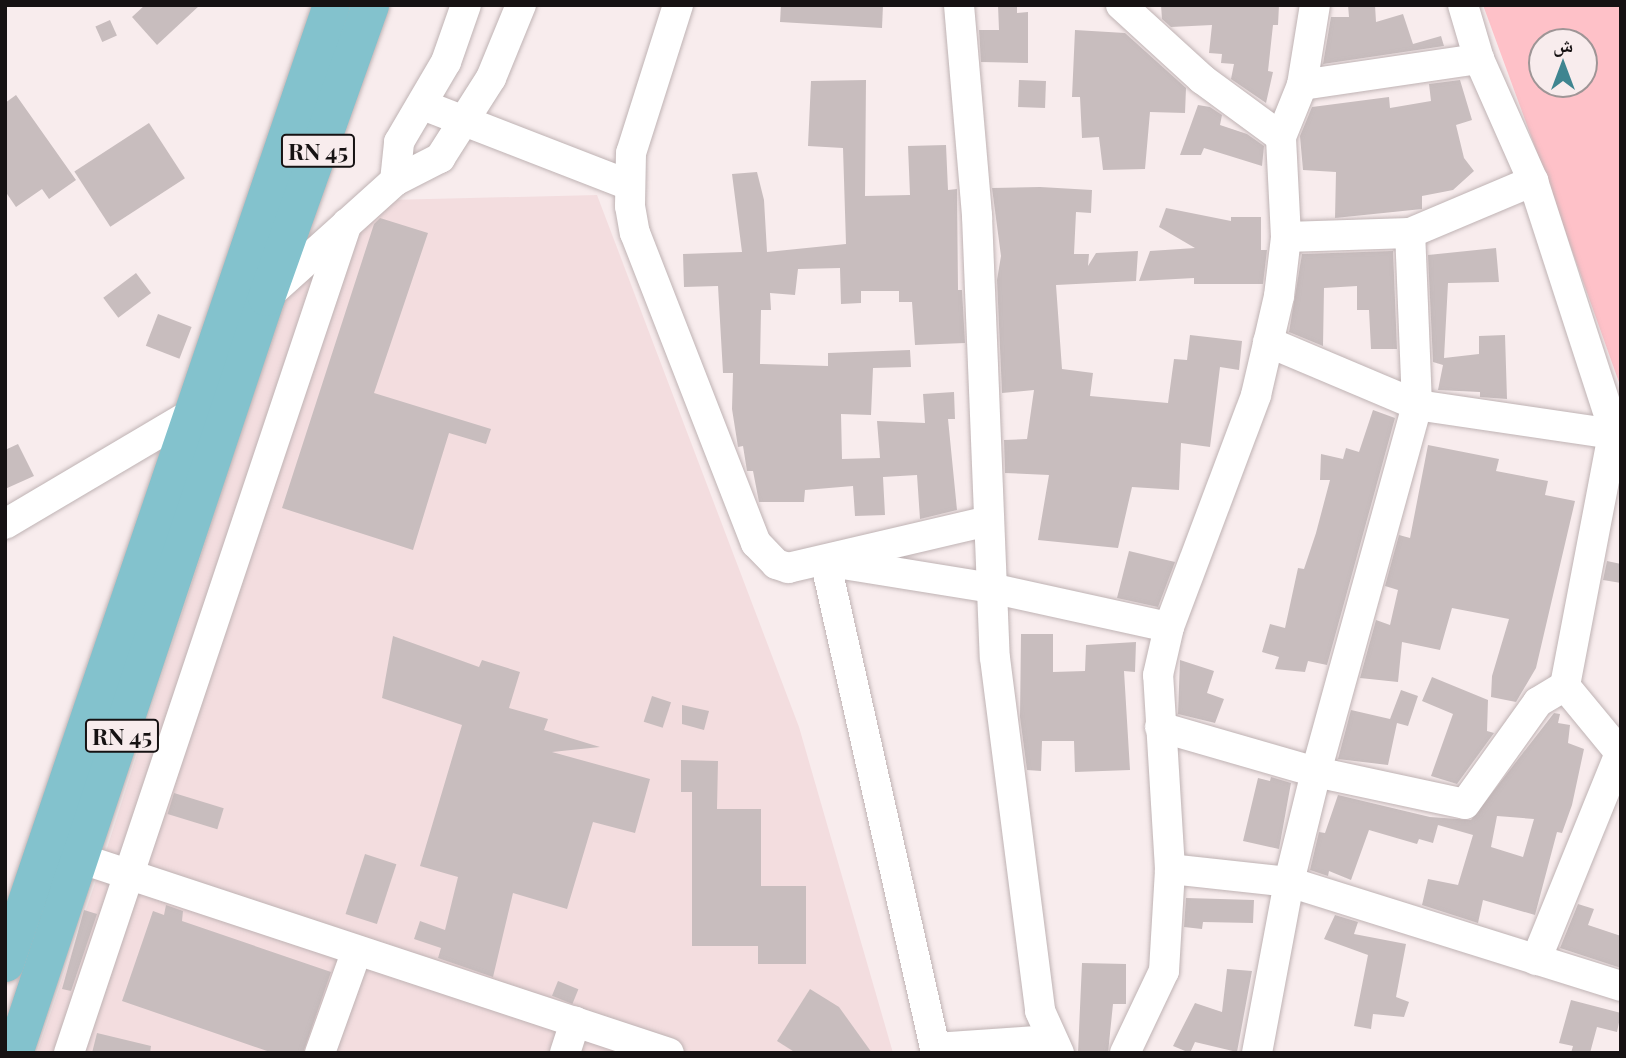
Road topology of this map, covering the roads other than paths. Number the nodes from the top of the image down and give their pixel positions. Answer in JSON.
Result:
{"nodes":[{"id":1,"x":331,"y":5,"type":"edge"},
{"id":2,"x":370,"y":5,"type":"edge"},
{"id":3,"x":466,"y":5,"type":"edge"},
{"id":4,"x":521,"y":5,"type":"edge"},
{"id":5,"x":678,"y":5,"type":"edge"},
{"id":6,"x":959,"y":5,"type":"edge"},
{"id":7,"x":1121,"y":5,"type":"edge"},
{"id":8,"x":1315,"y":5,"type":"edge"},
{"id":9,"x":1463,"y":5,"type":"edge"},
{"id":10,"x":1479,"y":59,"type":"junction"},
{"id":11,"x":1302,"y":85,"type":"junction"},
{"id":12,"x":423,"y":105,"type":"junction"},
{"id":13,"x":464,"y":121,"type":"junction"},
{"id":14,"x":1281,"y":137,"type":"junction"},
{"id":15,"x":395,"y":181,"type":"junction"},
{"id":16,"x":1533,"y":181,"type":"junction"},
{"id":17,"x":627,"y":184,"type":"junction"},
{"id":18,"x":347,"y":223,"type":"junction"},
{"id":19,"x":1410,"y":233,"type":"junction"},
{"id":20,"x":1286,"y":237,"type":"junction"},
{"id":21,"x":266,"y":297,"type":"junction"},
{"id":22,"x":1268,"y":342,"type":"junction"},
{"id":23,"x":1417,"y":405,"type":"junction"},
{"id":24,"x":211,"y":415,"type":"junction"},
{"id":25,"x":1617,"y":443,"type":"edge"},
{"id":26,"x":988,"y":522,"type":"junction"},
{"id":27,"x":5,"y":524,"type":"edge"},
{"id":28,"x":825,"y":561,"type":"junction"},
{"id":29,"x":991,"y":588,"type":"junction"},
{"id":30,"x":1169,"y":627,"type":"junction"},
{"id":31,"x":1565,"y":686,"type":"junction"},
{"id":32,"x":1160,"y":727,"type":"junction"},
{"id":33,"x":1621,"y":753,"type":"edge"},
{"id":34,"x":1316,"y":772,"type":"junction"},
{"id":35,"x":46,"y":846,"type":"junction"},
{"id":36,"x":82,"y":859,"type":"junction"},
{"id":37,"x":1170,"y":869,"type":"junction"},
{"id":38,"x":130,"y":876,"type":"junction"},
{"id":39,"x":1289,"y":882,"type":"junction"},
{"id":40,"x":357,"y":950,"type":"junction"},
{"id":41,"x":1536,"y":961,"type":"junction"},
{"id":42,"x":5,"y":963,"type":"edge"},
{"id":43,"x":1621,"y":986,"type":"edge"},
{"id":44,"x":575,"y":1021,"type":"junction"},
{"id":45,"x":1055,"y":1046,"type":"edge"},
{"id":46,"x":14,"y":1053,"type":"edge"},
{"id":47,"x":69,"y":1053,"type":"edge"},
{"id":48,"x":320,"y":1053,"type":"edge"},
{"id":49,"x":565,"y":1053,"type":"edge"},
{"id":50,"x":669,"y":1053,"type":"edge"},
{"id":51,"x":1125,"y":1053,"type":"edge"},
{"id":52,"x":1257,"y":1053,"type":"edge"}],
"edges":[{"from":1,"to":24,"type":"main road","number":"RN 45"},
{"from":2,"to":21,"type":"main road","number":"RN 45"},
{"from":3,"to":12,"type":"street"},
{"from":4,"to":13,"type":"street"},
{"from":5,"to":17,"type":"street"},
{"from":6,"to":26,"type":"street"},
{"from":7,"to":14,"type":"street"},
{"from":8,"to":11,"type":"street"},
{"from":9,"to":10,"type":"street"},
{"from":10,"to":11,"type":"street"},
{"from":10,"to":16,"type":"street"},
{"from":11,"to":14,"type":"street"},
{"from":12,"to":13,"type":"street"},
{"from":12,"to":15,"type":"street"},
{"from":13,"to":15,"type":"street"},
{"from":13,"to":17,"type":"street"},
{"from":14,"to":20,"type":"street"},
{"from":15,"to":18,"type":"street"},
{"from":16,"to":19,"type":"street"},
{"from":16,"to":25,"type":"street"},
{"from":17,"to":28,"type":"street"},
{"from":18,"to":21,"type":"street"},
{"from":18,"to":38,"type":"street"},
{"from":19,"to":20,"type":"street"},
{"from":19,"to":23,"type":"street"},
{"from":20,"to":22,"type":"street"},
{"from":21,"to":24,"type":"main road","number":"RN 45"},
{"from":22,"to":23,"type":"street"},
{"from":22,"to":30,"type":"street"},
{"from":23,"to":25,"type":"street"},
{"from":23,"to":34,"type":"street"},
{"from":24,"to":27,"type":"street"},
{"from":24,"to":35,"type":"main road","number":"RN 45"},
{"from":24,"to":36,"type":"main road","number":"RN 45"},
{"from":25,"to":31,"type":"street"},
{"from":26,"to":28,"type":"street"},
{"from":26,"to":29,"type":"street"},
{"from":28,"to":29,"type":"street"},
{"from":28,"to":45,"type":"street"},
{"from":29,"to":30,"type":"street"},
{"from":29,"to":45,"type":"street"},
{"from":30,"to":32,"type":"street"},
{"from":31,"to":33,"type":"street"},
{"from":31,"to":34,"type":"street"},
{"from":32,"to":34,"type":"street"},
{"from":32,"to":37,"type":"street"},
{"from":33,"to":41,"type":"street"},
{"from":34,"to":39,"type":"street"},
{"from":35,"to":36,"type":"main road"},
{"from":35,"to":42,"type":"main road","number":"RN 45"},
{"from":36,"to":38,"type":"street"},
{"from":36,"to":46,"type":"main road","number":"RN 45"},
{"from":37,"to":39,"type":"street"},
{"from":37,"to":51,"type":"street"},
{"from":38,"to":40,"type":"street"},
{"from":38,"to":47,"type":"street"},
{"from":39,"to":41,"type":"street"},
{"from":39,"to":52,"type":"street"},
{"from":40,"to":44,"type":"street"},
{"from":40,"to":48,"type":"street"},
{"from":41,"to":43,"type":"street"},
{"from":44,"to":49,"type":"street"},
{"from":44,"to":50,"type":"street"}]}
